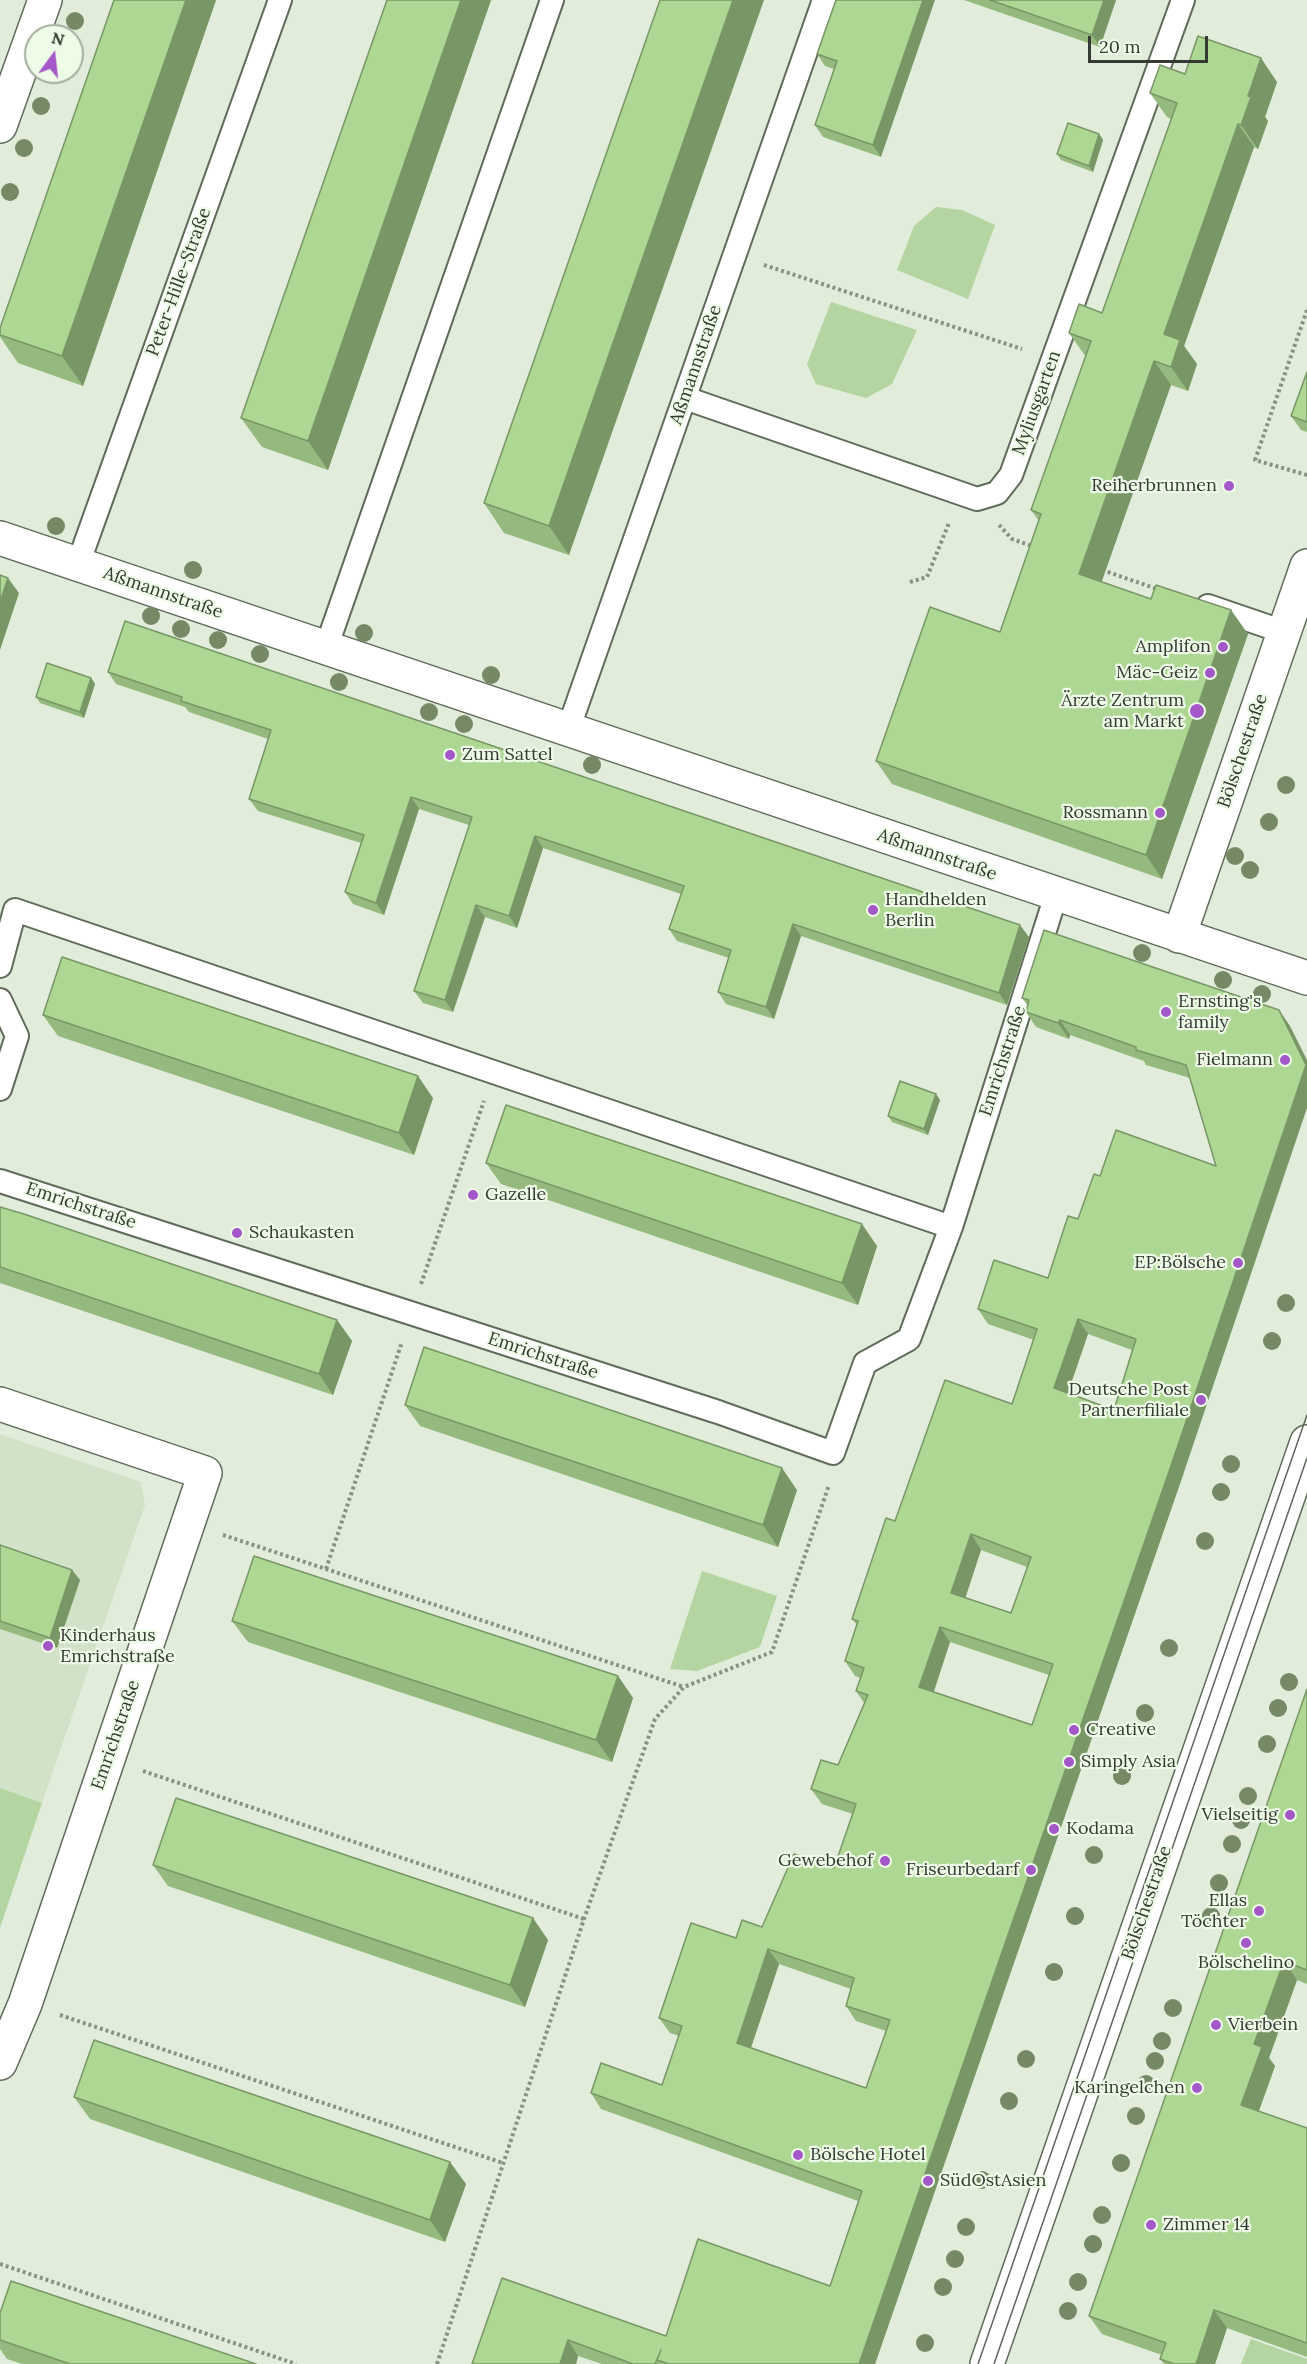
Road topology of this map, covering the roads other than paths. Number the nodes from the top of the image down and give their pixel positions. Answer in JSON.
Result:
{"nodes":[{"id":1,"x":45,"y":0,"type":"edge"},
{"id":2,"x":280,"y":0,"type":"edge"},
{"id":3,"x":552,"y":0,"type":"edge"},
{"id":4,"x":824,"y":0,"type":"edge"},
{"id":5,"x":1183,"y":0,"type":"edge"},
{"id":6,"x":0,"y":126,"type":"edge"},
{"id":7,"x":685,"y":398,"type":"junction"},
{"id":8,"x":0,"y":538,"type":"edge"},
{"id":9,"x":78,"y":564,"type":"junction"},
{"id":10,"x":1307,"y":566,"type":"edge"},
{"id":11,"x":1161,"y":590,"type":"edge"},
{"id":12,"x":1284,"y":632,"type":"junction"},
{"id":13,"x":326,"y":648,"type":"junction"},
{"id":14,"x":568,"y":730,"type":"junction"},
{"id":15,"x":1056,"y":895,"type":"junction"},
{"id":16,"x":1179,"y":936,"type":"junction"},
{"id":17,"x":0,"y":966,"type":"edge"},
{"id":18,"x":1307,"y":978,"type":"edge"},
{"id":19,"x":0,"y":1000,"type":"edge"},
{"id":20,"x":0,"y":1089,"type":"edge"},
{"id":21,"x":0,"y":1180,"type":"edge"},
{"id":22,"x":951,"y":1227,"type":"junction"},
{"id":23,"x":0,"y":1404,"type":"edge"},
{"id":24,"x":1307,"y":1442,"type":"edge"},
{"id":25,"x":0,"y":2063,"type":"edge"},
{"id":26,"x":987,"y":2364,"type":"edge"}],
"edges":[{"from":1,"to":6,"type":"street"},
{"from":2,"to":9,"type":"lane","name":"Peter-Hille-Straße"},
{"from":3,"to":13,"type":"lane"},
{"from":4,"to":7,"type":"lane","name":"Aßmannstraße"},
{"from":5,"to":7,"type":"lane","name":"Myliusgarten"},
{"from":7,"to":14,"type":"lane","name":"Aßmannstraße"},
{"from":8,"to":9,"type":"street","name":"Aßmannstraße"},
{"from":9,"to":13,"type":"street","name":"Aßmannstraße"},
{"from":10,"to":12,"type":"street","name":"Bölschestraße"},
{"from":11,"to":12,"type":"lane"},
{"from":12,"to":16,"type":"street","name":"Bölschestraße"},
{"from":13,"to":14,"type":"street","name":"Aßmannstraße"},
{"from":14,"to":15,"type":"street","name":"Aßmannstraße"},
{"from":15,"to":16,"type":"street","name":"Aßmannstraße"},
{"from":15,"to":22,"type":"lane","name":"Emrichstraße"},
{"from":16,"to":18,"type":"street","name":"Aßmannstraße"},
{"from":17,"to":22,"type":"lane"},
{"from":19,"to":20,"type":"lane"},
{"from":21,"to":22,"type":"lane","name":"Emrichstraße"},
{"from":23,"to":25,"type":"street","name":"Emrichstraße"},
{"from":24,"to":26,"type":"street","name":"Bölschestraße"}]}
